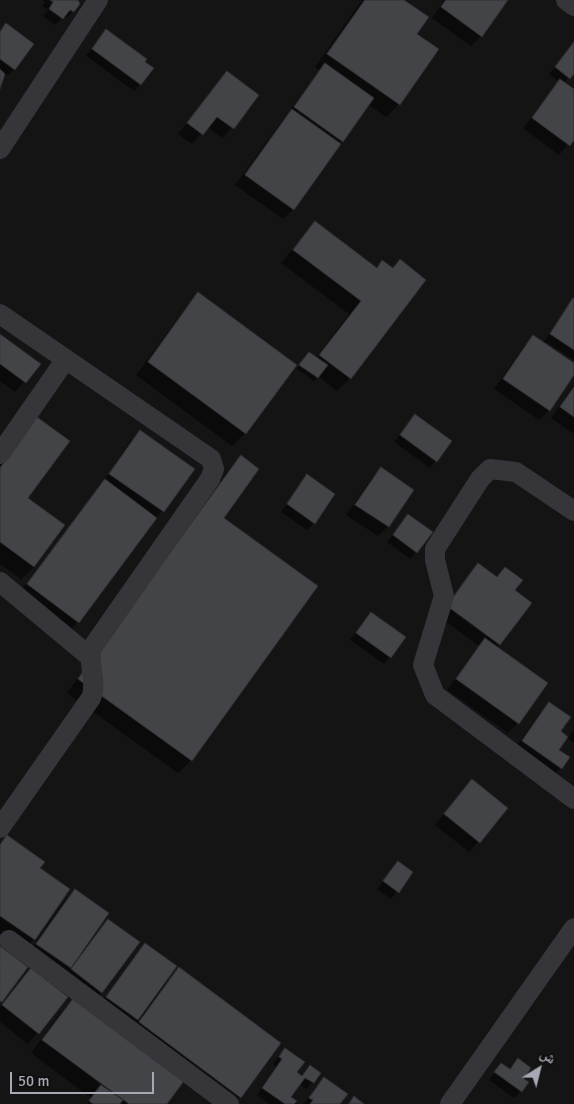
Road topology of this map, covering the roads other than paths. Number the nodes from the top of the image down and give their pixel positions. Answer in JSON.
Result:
{"nodes":[{"id":1,"x":98,"y":0,"type":"edge"},
{"id":2,"x":566,"y":0,"type":"edge"},
{"id":3,"x":574,"y":6,"type":"edge"},
{"id":4,"x":0,"y":149,"type":"edge"},
{"id":5,"x":0,"y":314,"type":"edge"},
{"id":6,"x":66,"y":359,"type":"junction"},
{"id":7,"x":0,"y":454,"type":"edge"},
{"id":8,"x":574,"y":511,"type":"edge"},
{"id":9,"x":0,"y":582,"type":"edge"},
{"id":10,"x":89,"y":656,"type":"junction"},
{"id":11,"x":574,"y":799,"type":"edge"},
{"id":12,"x":0,"y":828,"type":"edge"},
{"id":13,"x":574,"y":928,"type":"edge"},
{"id":14,"x":9,"y":940,"type":"dead end"},
{"id":15,"x":228,"y":1104,"type":"edge"},
{"id":16,"x":450,"y":1104,"type":"edge"}],
"edges":[{"from":1,"to":4,"type":"street"},
{"from":2,"to":3,"type":"street"},
{"from":5,"to":6,"type":"street"},
{"from":6,"to":7,"type":"street"},
{"from":6,"to":10,"type":"street"},
{"from":8,"to":11,"type":"street"},
{"from":9,"to":10,"type":"street"},
{"from":10,"to":12,"type":"street"},
{"from":13,"to":16,"type":"street"},
{"from":14,"to":15,"type":"street"}]}
